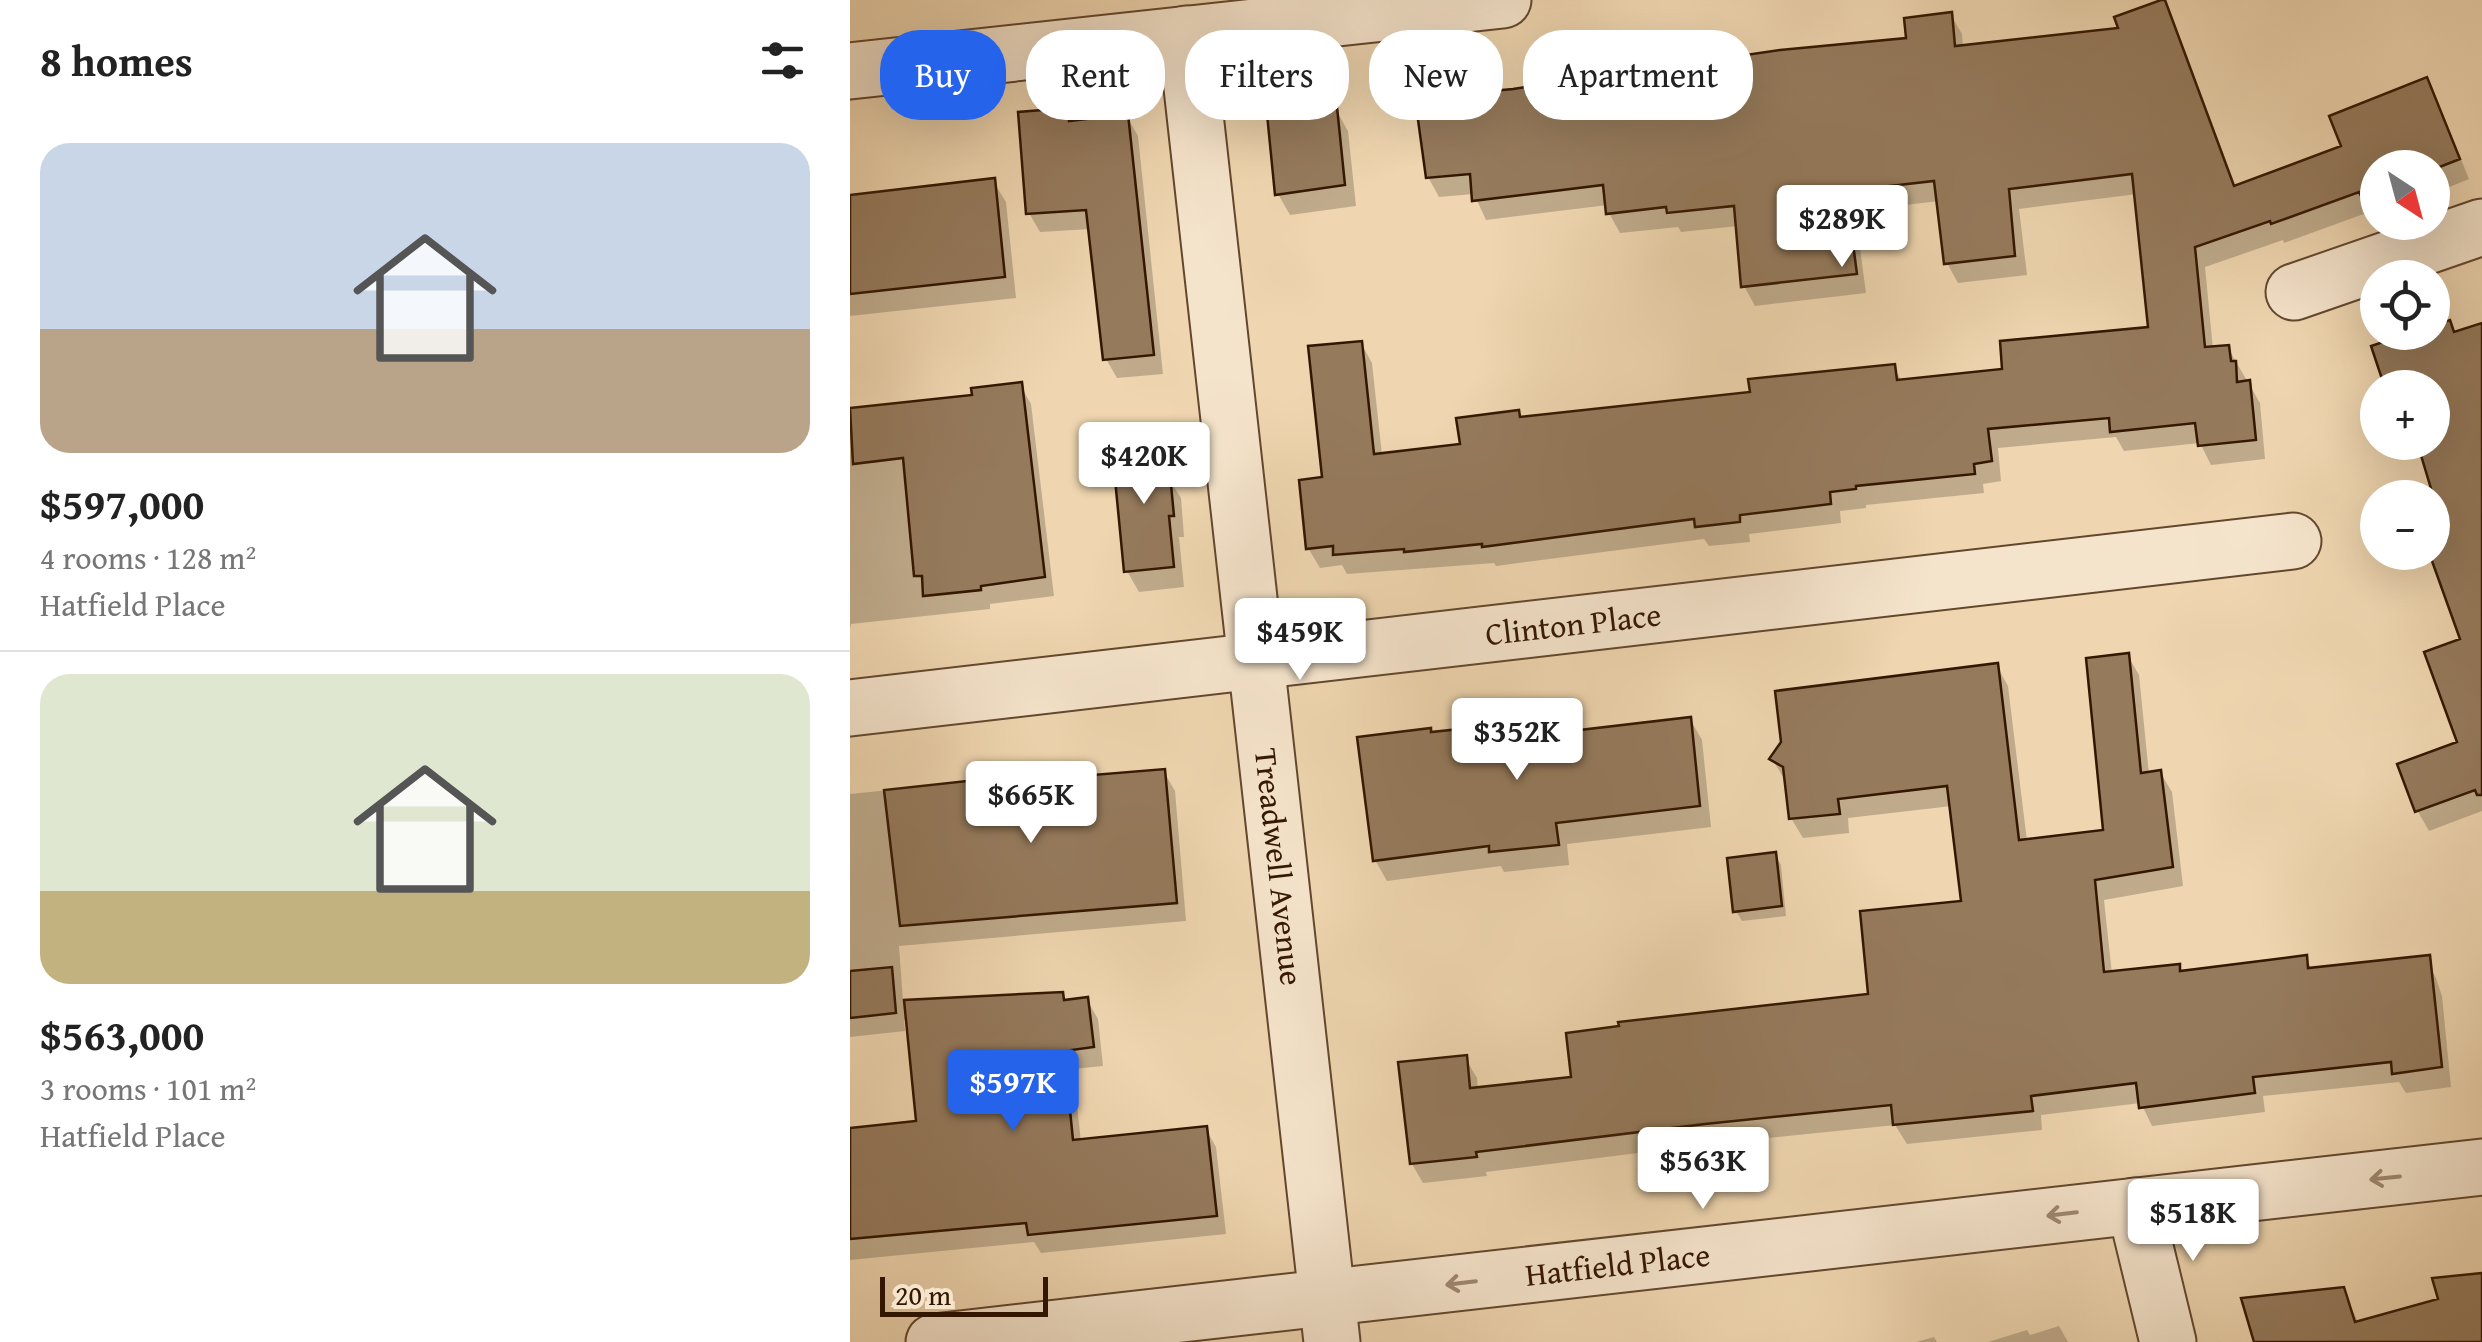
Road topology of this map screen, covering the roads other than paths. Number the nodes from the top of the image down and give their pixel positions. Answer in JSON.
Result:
{"nodes":[{"id":1,"x":1503,"y":0,"type":"edge"},
{"id":2,"x":1223,"y":30,"type":"edge"},
{"id":3,"x":1185,"y":34,"type":"edge"},
{"id":4,"x":850,"y":71,"type":"edge"},
{"id":5,"x":1195,"y":120,"type":"edge"},
{"id":6,"x":2482,"y":227,"type":"edge"},
{"id":7,"x":2294,"y":292,"type":"dead end"},
{"id":8,"x":2293,"y":541,"type":"dead end"},
{"id":9,"x":1254,"y":661,"type":"junction"},
{"id":10,"x":850,"y":708,"type":"edge"},
{"id":11,"x":2482,"y":1168,"type":"edge"},
{"id":12,"x":2135,"y":1206,"type":"junction"},
{"id":13,"x":1329,"y":1320,"type":"edge"},
{"id":14,"x":934,"y":1342,"type":"edge"},
{"id":15,"x":2168,"y":1342,"type":"edge"}],
"edges":[{"from":1,"to":2,"type":"street"},
{"from":3,"to":4,"type":"street"},
{"from":5,"to":9,"type":"street","name":"Treadwell Avenue"},
{"from":6,"to":7,"type":"street"},
{"from":8,"to":9,"type":"street","name":"Clinton Place"},
{"from":9,"to":10,"type":"street","name":"Clinton Place"},
{"from":9,"to":13,"type":"street","name":"Treadwell Avenue"},
{"from":11,"to":12,"type":"street","name":"Hatfield Place","one_way":true},
{"from":12,"to":13,"type":"street","name":"Hatfield Place","one_way":true},
{"from":12,"to":15,"type":"street"},
{"from":13,"to":14,"type":"street","name":"Hatfield Place"}]}
